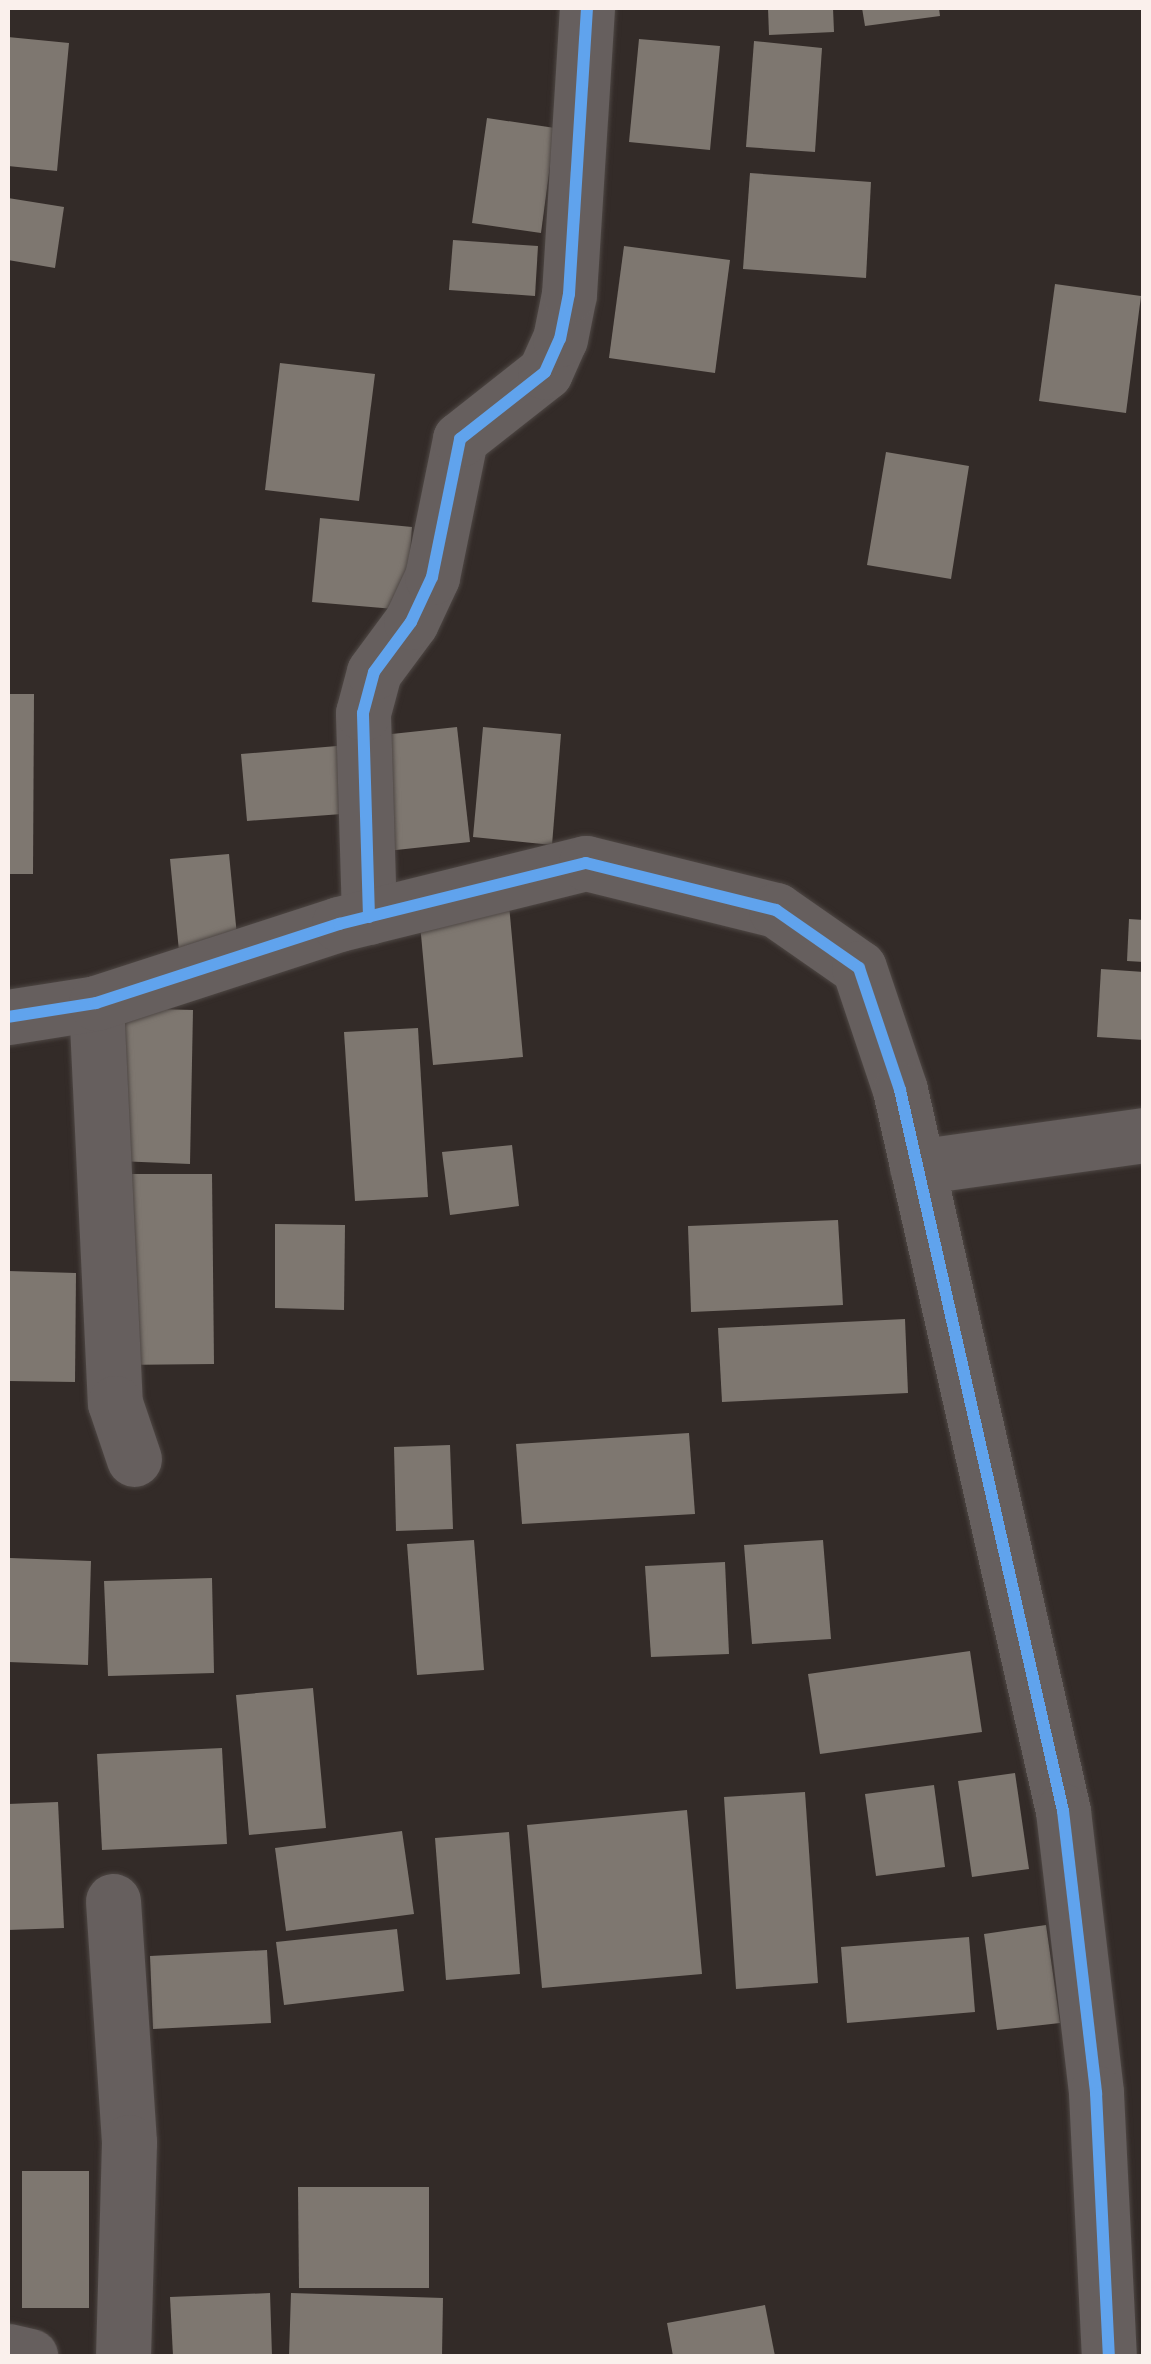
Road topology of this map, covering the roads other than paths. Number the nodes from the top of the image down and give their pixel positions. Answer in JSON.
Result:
{"nodes":[{"id":1,"x":587,"y":8,"type":"edge"},
{"id":2,"x":370,"y":917,"type":"junction"},
{"id":3,"x":96,"y":1003,"type":"junction"},
{"id":4,"x":8,"y":1018,"type":"edge"},
{"id":5,"x":1144,"y":1135,"type":"edge"},
{"id":6,"x":917,"y":1167,"type":"junction"},
{"id":7,"x":134,"y":1459,"type":"dead end"},
{"id":8,"x":113,"y":1902,"type":"dead end"},
{"id":9,"x":8,"y":2351,"type":"edge"},
{"id":10,"x":30,"y":2356,"type":"edge"},
{"id":11,"x":124,"y":2356,"type":"edge"},
{"id":12,"x":1109,"y":2356,"type":"edge"}],
"edges":[{"from":1,"to":2,"type":"street"},
{"from":2,"to":3,"type":"street"},
{"from":2,"to":6,"type":"street"},
{"from":3,"to":4,"type":"street"},
{"from":3,"to":7,"type":"street"},
{"from":5,"to":6,"type":"street"},
{"from":6,"to":12,"type":"street"},
{"from":8,"to":11,"type":"street"},
{"from":9,"to":10,"type":"street"}]}
